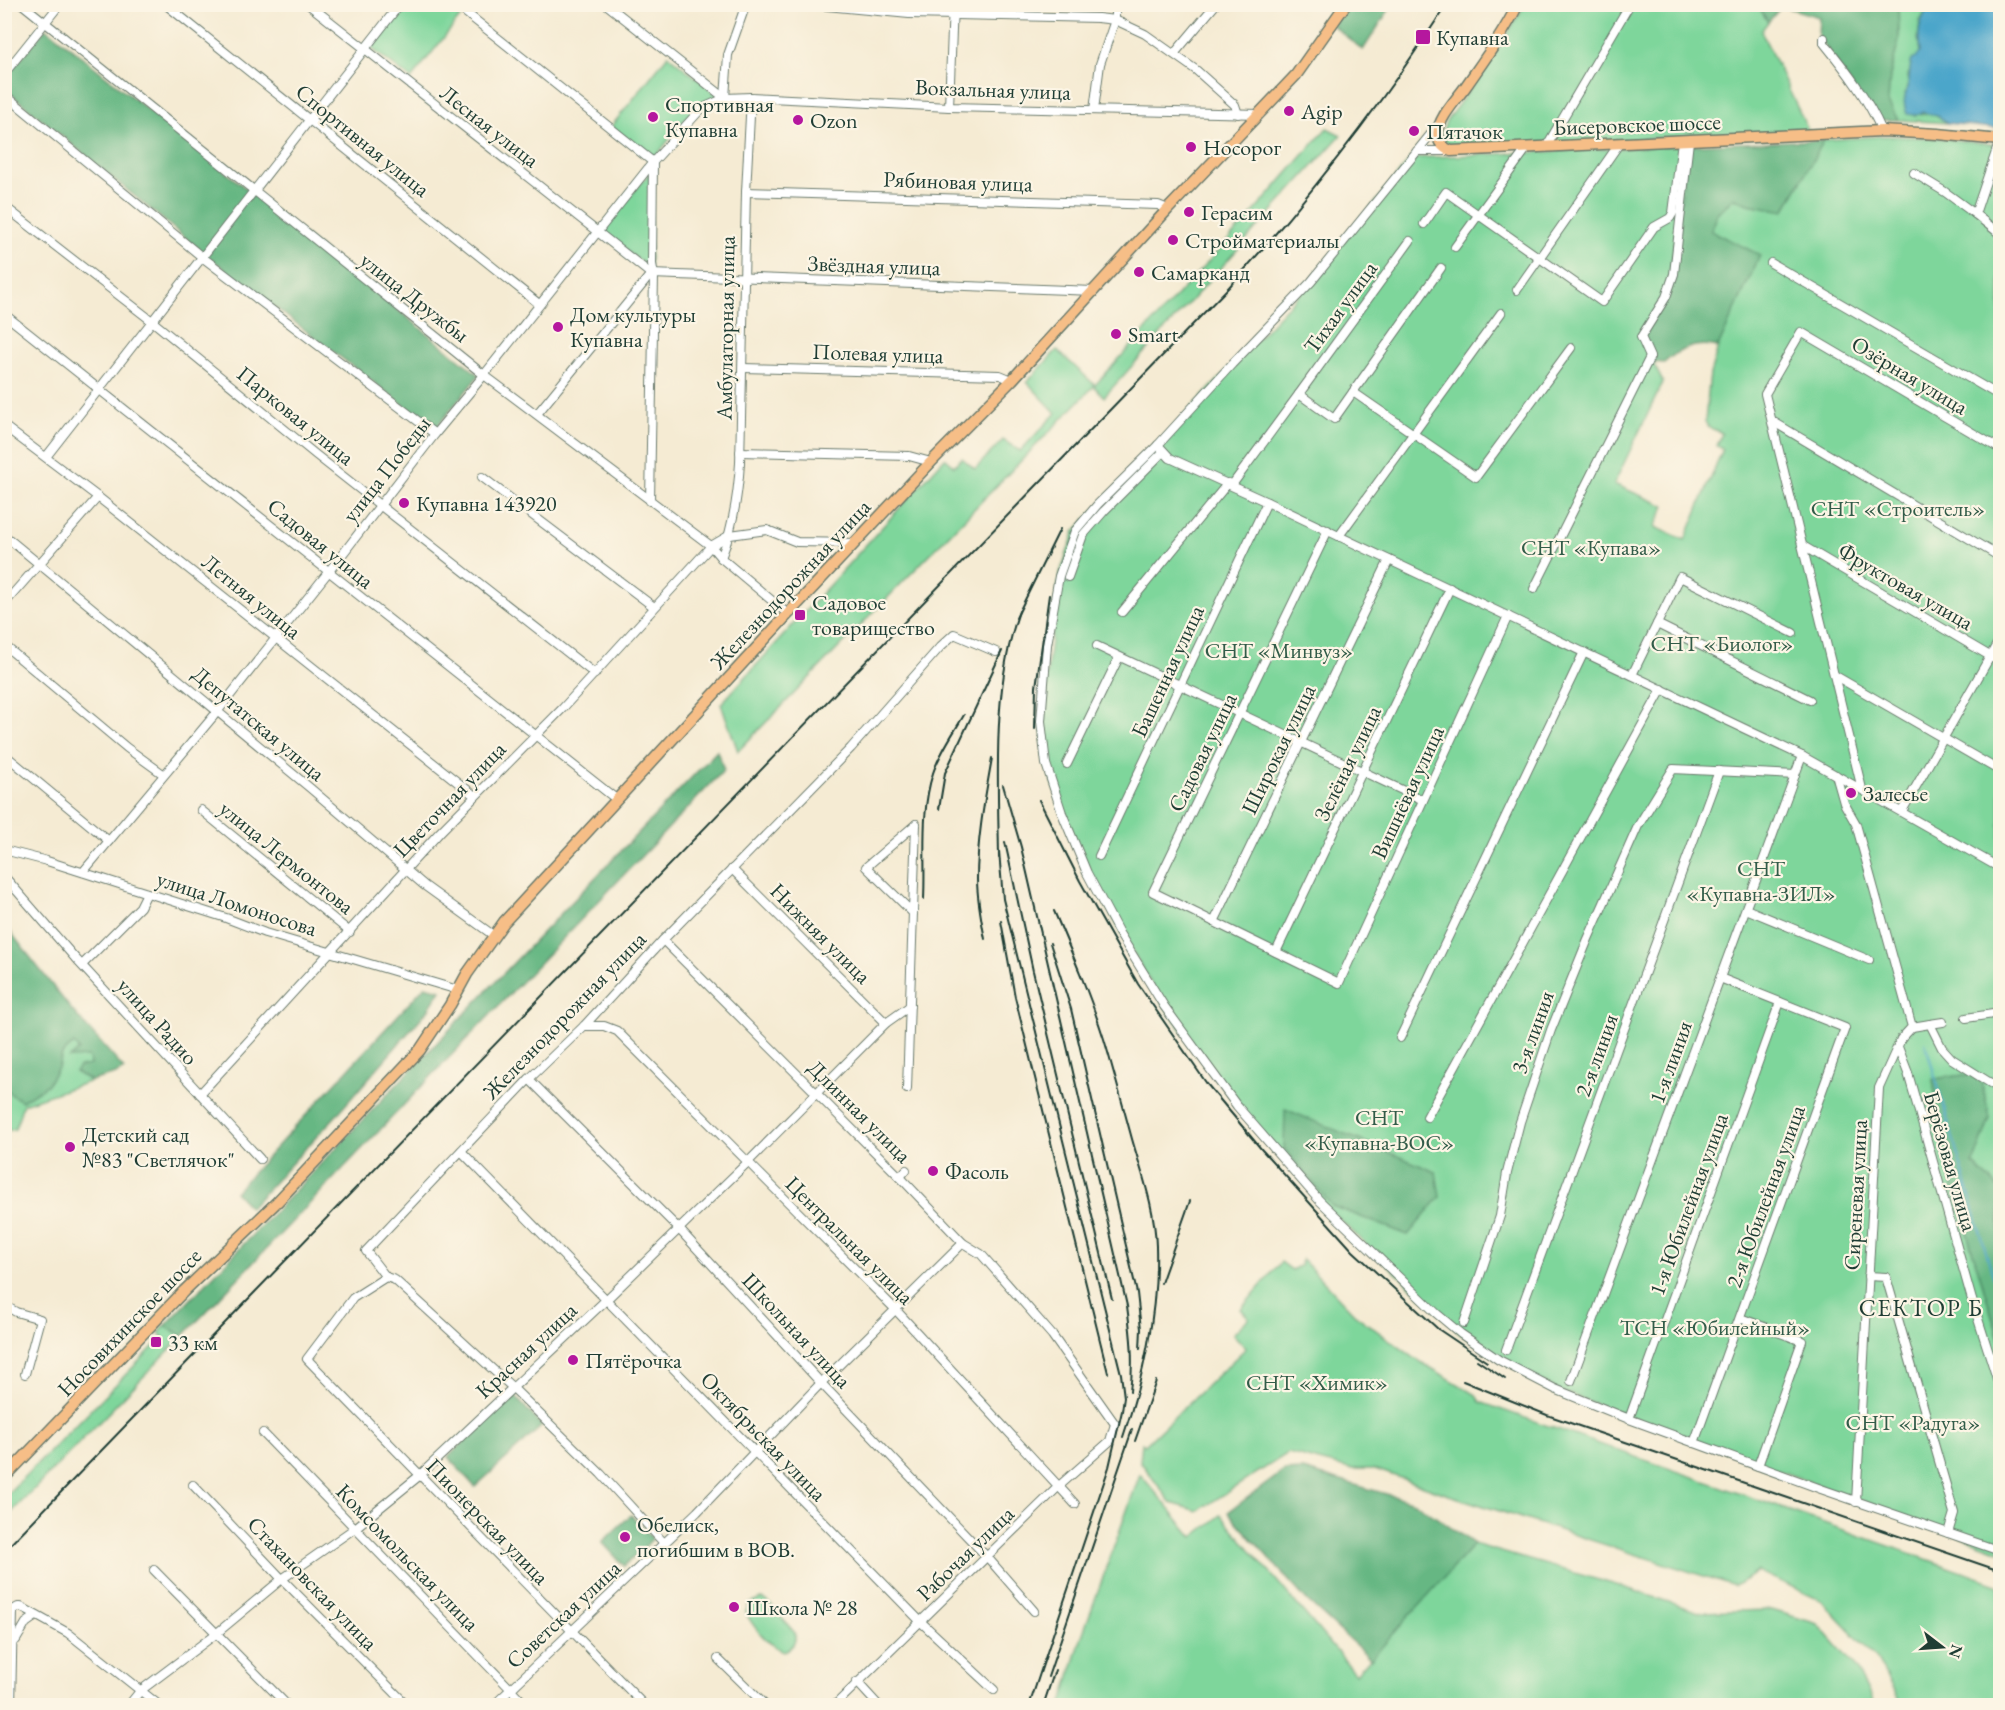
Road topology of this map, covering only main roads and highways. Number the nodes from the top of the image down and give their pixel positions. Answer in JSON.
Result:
{"nodes":[{"id":1,"x":1346,"y":4,"type":"edge"},
{"id":2,"x":1518,"y":4,"type":"edge"},
{"id":3,"x":2000,"y":140,"type":"edge"},
{"id":4,"x":277,"y":1202,"type":"joint"},
{"id":5,"x":7,"y":1475,"type":"edge"}],
"edges":[{"from":1,"to":4,"type":"main road","name":"Железнодорожная улица"},
{"from":2,"to":3,"type":"main road","name":"Бисеровское шоссе"},
{"from":4,"to":5,"type":"main road","name":"Носовихинское шоссе"}]}
